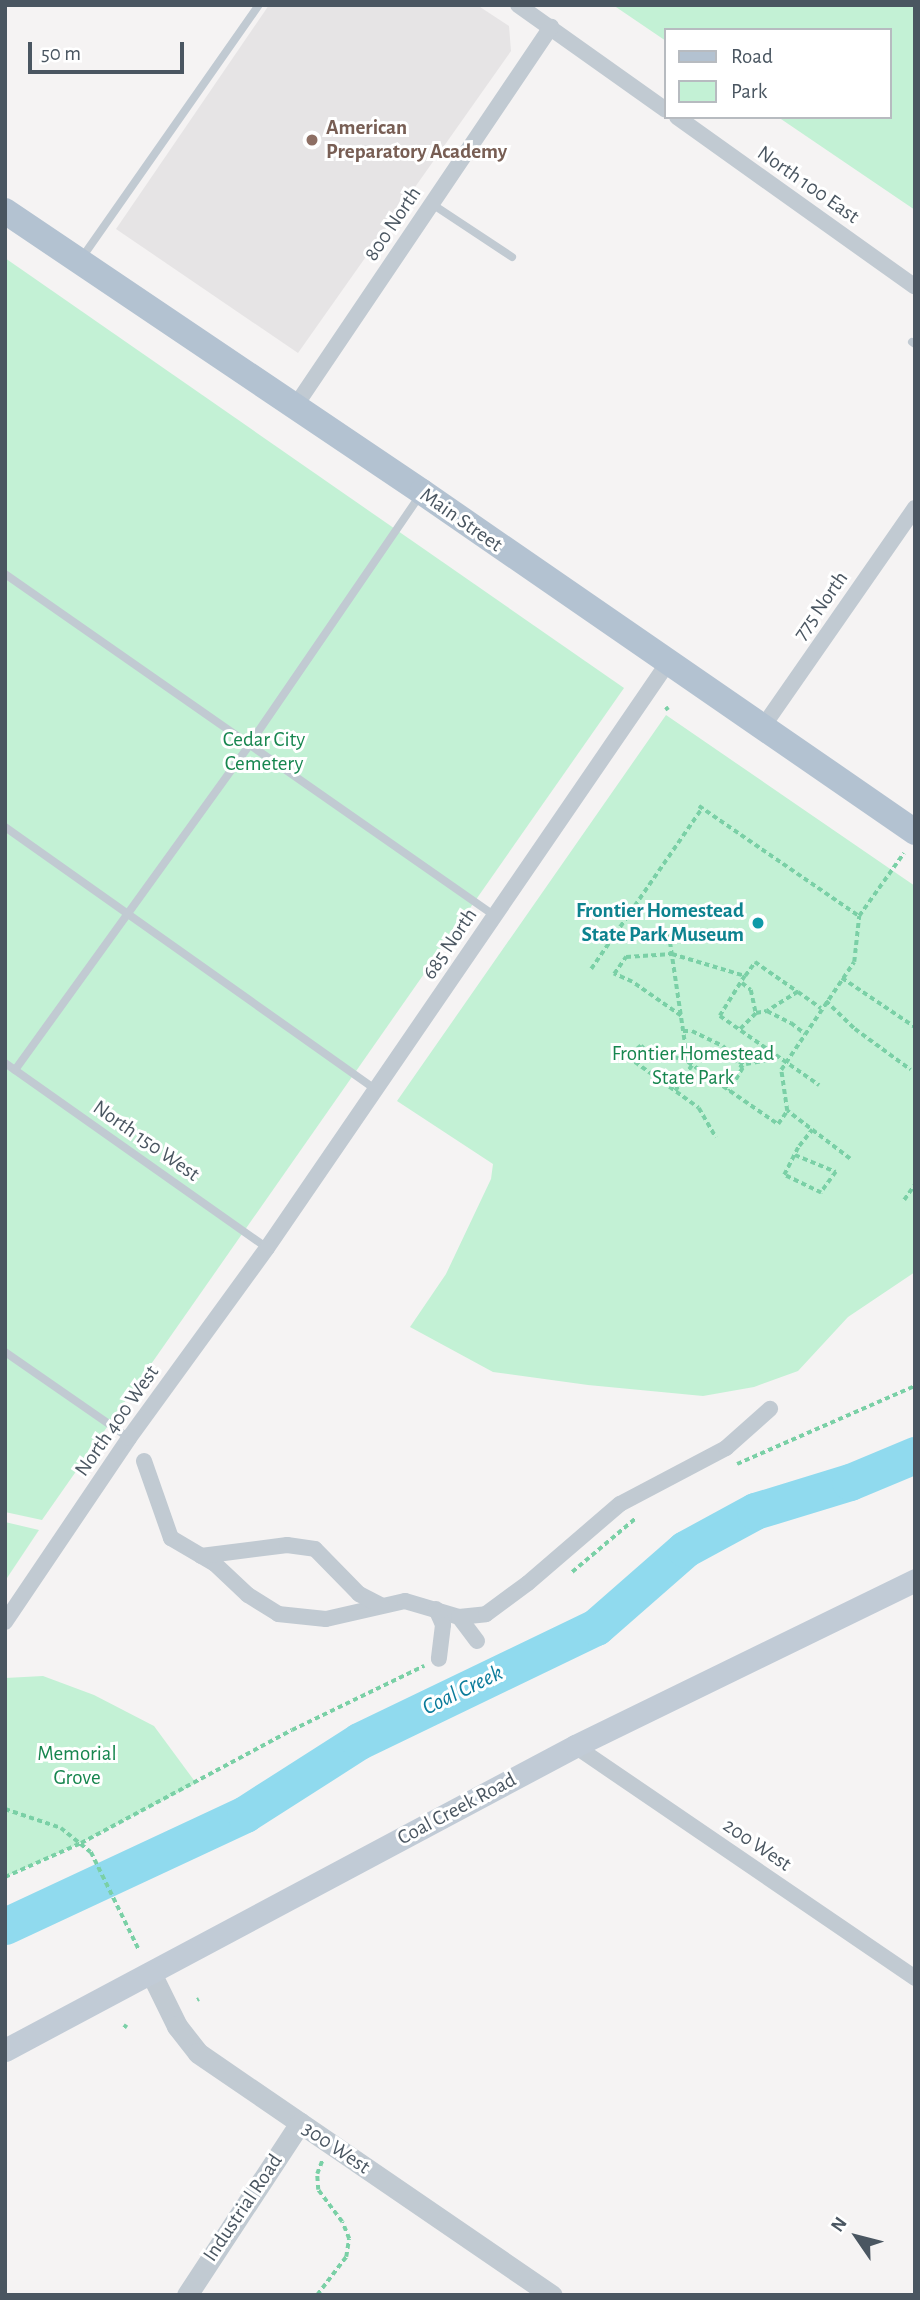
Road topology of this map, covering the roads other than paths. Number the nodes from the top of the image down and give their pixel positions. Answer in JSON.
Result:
{"nodes":[{"id":1,"x":258,"y":5,"type":"edge"},
{"id":2,"x":518,"y":5,"type":"edge"},
{"id":3,"x":551,"y":27,"type":"junction"},
{"id":4,"x":664,"y":109,"type":"edge"},
{"id":5,"x":680,"y":119,"type":"edge"},
{"id":6,"x":432,"y":204,"type":"junction"},
{"id":7,"x":5,"y":212,"type":"edge"},
{"id":8,"x":512,"y":257,"type":"dead end"},
{"id":9,"x":79,"y":262,"type":"junction"},
{"id":10,"x":915,"y":287,"type":"edge"},
{"id":11,"x":295,"y":408,"type":"junction"},
{"id":12,"x":422,"y":492,"type":"junction"},
{"id":13,"x":915,"y":508,"type":"edge"},
{"id":14,"x":5,"y":575,"type":"edge"},
{"id":15,"x":667,"y":664,"type":"junction"},
{"id":16,"x":762,"y":728,"type":"junction"},
{"id":17,"x":249,"y":745,"type":"junction"},
{"id":18,"x":5,"y":827,"type":"edge"},
{"id":19,"x":912,"y":839,"type":"edge"},
{"id":20,"x":128,"y":913,"type":"junction"},
{"id":21,"x":495,"y":916,"type":"junction"},
{"id":22,"x":5,"y":1063,"type":"edge"},
{"id":23,"x":15,"y":1070,"type":"junction"},
{"id":24,"x":376,"y":1090,"type":"junction"},
{"id":25,"x":267,"y":1248,"type":"junction"},
{"id":26,"x":5,"y":1352,"type":"edge"},
{"id":27,"x":769,"y":1409,"type":"dead end"},
{"id":28,"x":129,"y":1438,"type":"junction"},
{"id":29,"x":144,"y":1461,"type":"dead end"},
{"id":30,"x":201,"y":1556,"type":"junction"},
{"id":31,"x":915,"y":1580,"type":"edge"},
{"id":32,"x":382,"y":1605,"type":"junction"},
{"id":33,"x":436,"y":1609,"type":"junction"},
{"id":34,"x":459,"y":1617,"type":"junction"},
{"id":35,"x":5,"y":1622,"type":"edge"},
{"id":36,"x":477,"y":1641,"type":"dead end"},
{"id":37,"x":439,"y":1659,"type":"dead end"},
{"id":38,"x":575,"y":1746,"type":"junction"},
{"id":39,"x":151,"y":1973,"type":"junction"},
{"id":40,"x":915,"y":1978,"type":"edge"},
{"id":41,"x":5,"y":2050,"type":"edge"},
{"id":42,"x":300,"y":2123,"type":"junction"},
{"id":43,"x":187,"y":2295,"type":"edge"},
{"id":44,"x":552,"y":2295,"type":"edge"}],
"edges":[{"from":1,"to":9,"type":"lane"},
{"from":2,"to":3,"type":"street"},
{"from":3,"to":4,"type":"street"},
{"from":3,"to":6,"type":"street","name":"800 North"},
{"from":5,"to":10,"type":"street","name":"North 100 East"},
{"from":6,"to":8,"type":"lane"},
{"from":6,"to":11,"type":"street","name":"800 North"},
{"from":7,"to":9,"type":"main road","name":"Main Street"},
{"from":9,"to":11,"type":"main road","name":"Main Street"},
{"from":11,"to":12,"type":"main road","name":"Main Street"},
{"from":12,"to":15,"type":"main road","name":"Main Street"},
{"from":12,"to":17,"type":"lane"},
{"from":13,"to":16,"type":"street","name":"775 North"},
{"from":14,"to":17,"type":"lane"},
{"from":15,"to":16,"type":"main road","name":"Main Street"},
{"from":15,"to":21,"type":"street","name":"685 North"},
{"from":16,"to":19,"type":"main road","name":"Main Street"},
{"from":17,"to":20,"type":"lane"},
{"from":17,"to":21,"type":"lane"},
{"from":18,"to":20,"type":"lane"},
{"from":20,"to":23,"type":"lane"},
{"from":20,"to":24,"type":"lane"},
{"from":21,"to":24,"type":"street","name":"685 North"},
{"from":22,"to":23,"type":"lane","name":"North 150 West"},
{"from":23,"to":25,"type":"lane","name":"North 150 West"},
{"from":24,"to":25,"type":"street","name":"685 North"},
{"from":25,"to":28,"type":"street","name":"North 400 West"},
{"from":26,"to":28,"type":"lane"},
{"from":27,"to":34,"type":"street"},
{"from":28,"to":35,"type":"street","name":"North 400 West"},
{"from":29,"to":30,"type":"street"},
{"from":30,"to":32,"type":"street"},
{"from":30,"to":32,"type":"street"},
{"from":31,"to":38,"type":"main road","name":"Coal Creek Road"},
{"from":32,"to":33,"type":"street"},
{"from":33,"to":34,"type":"street"},
{"from":33,"to":37,"type":"street"},
{"from":34,"to":36,"type":"street"},
{"from":38,"to":39,"type":"main road","name":"Coal Creek Road"},
{"from":38,"to":40,"type":"street","name":"200 West"},
{"from":39,"to":41,"type":"main road","name":"Coal Creek Road"},
{"from":39,"to":42,"type":"street","name":"300 West"},
{"from":42,"to":43,"type":"street","name":"Industrial Road"},
{"from":42,"to":44,"type":"street","name":"300 West"}]}
